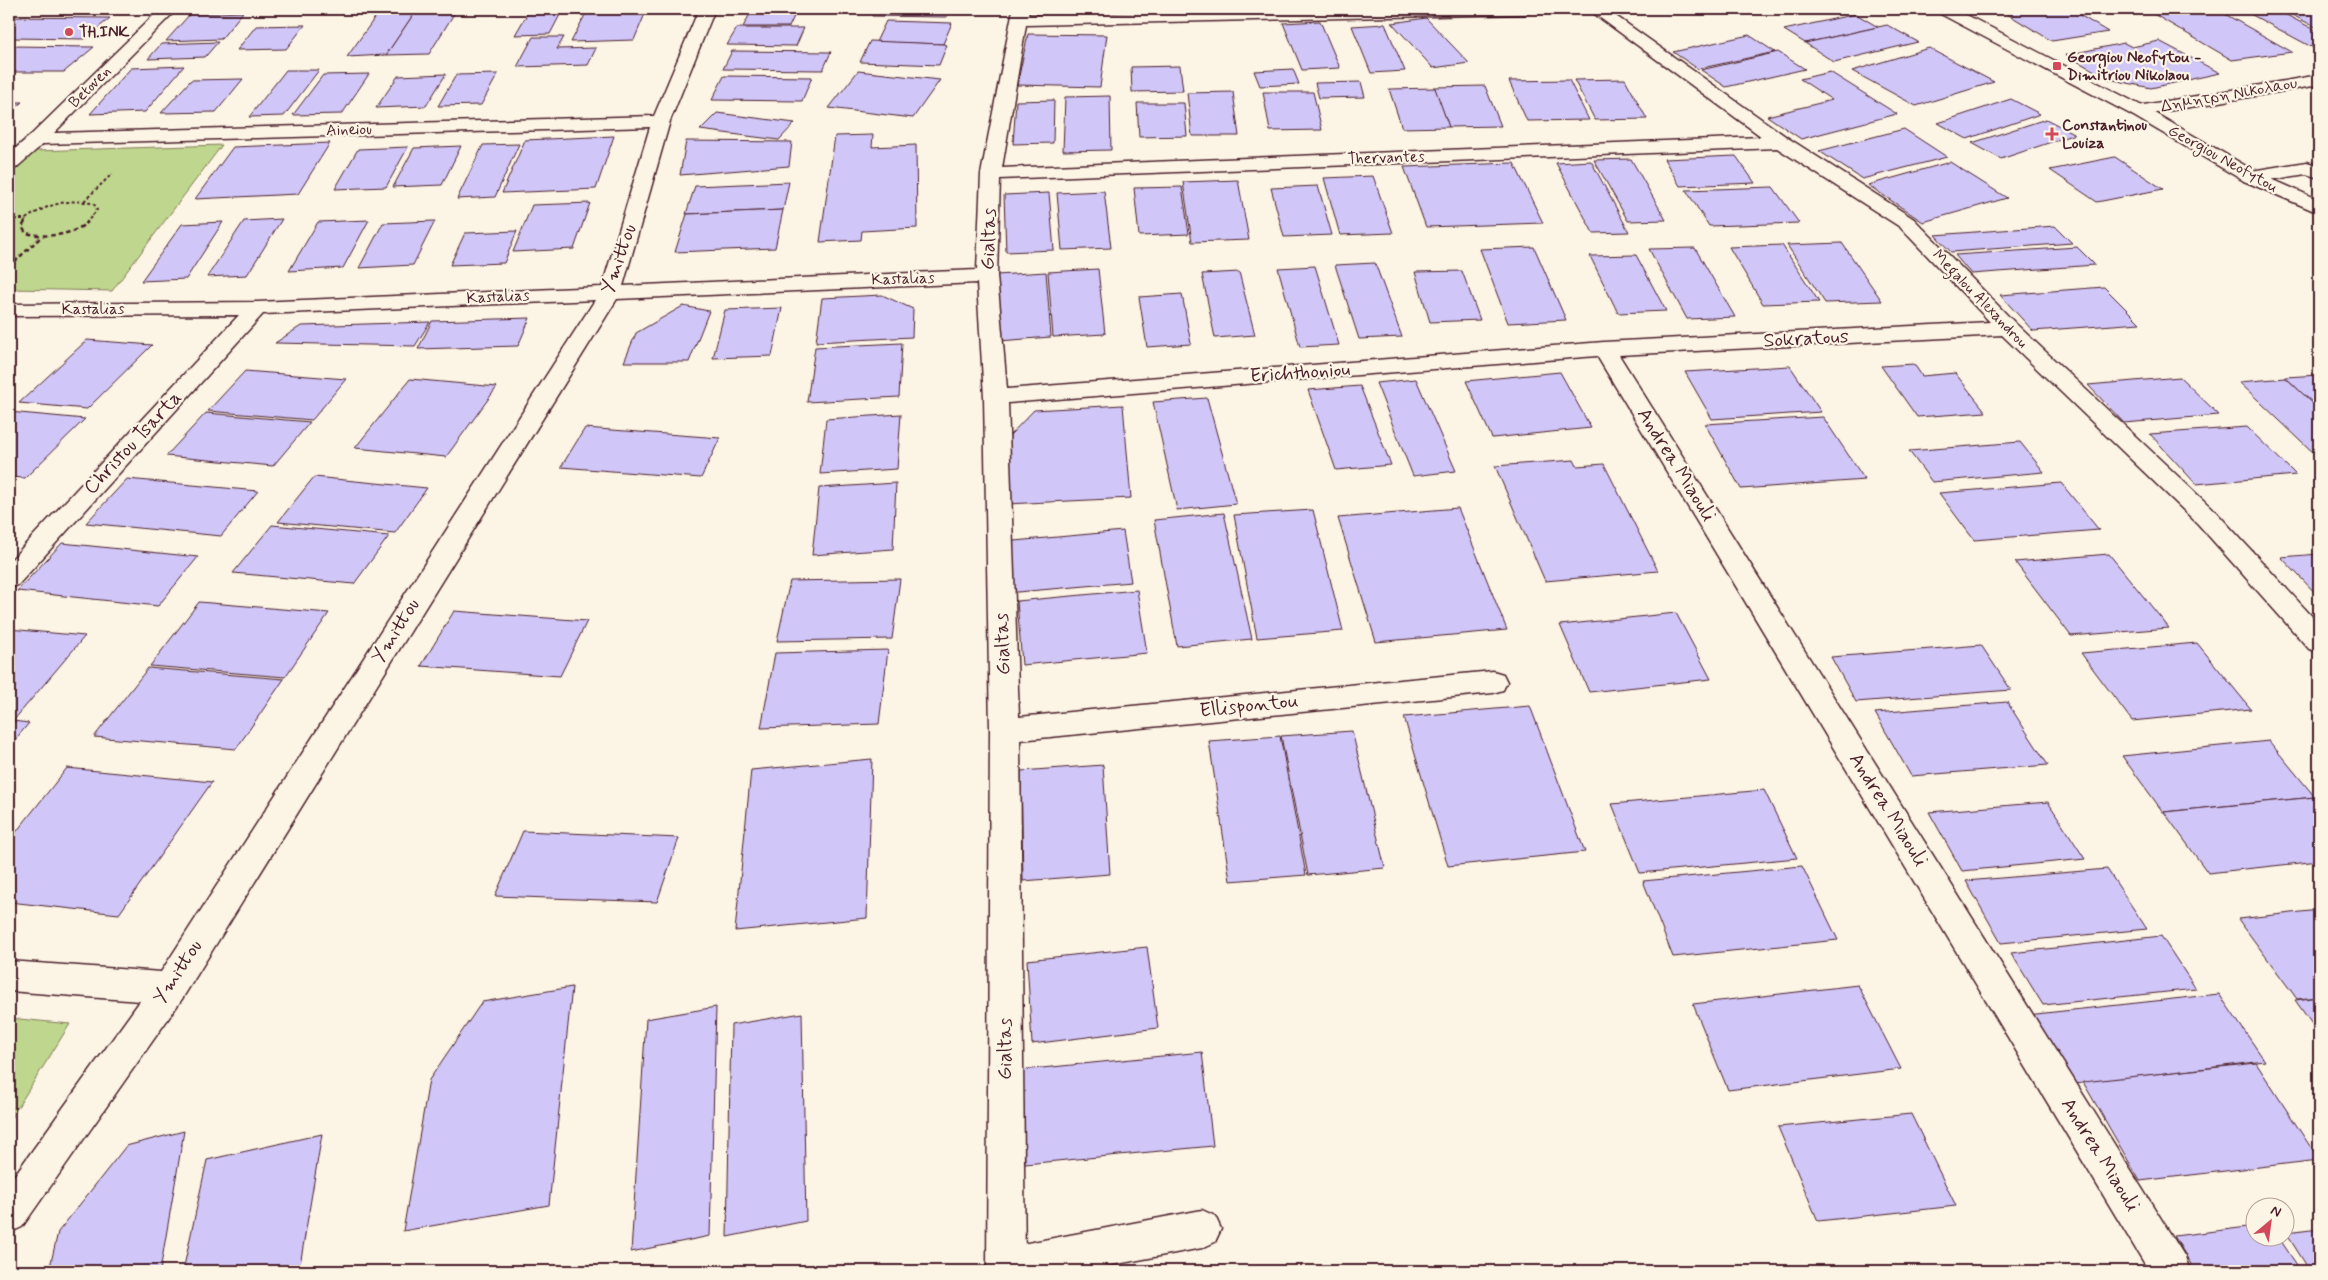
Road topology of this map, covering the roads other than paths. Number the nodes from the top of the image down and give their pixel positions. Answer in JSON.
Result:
{"nodes":[{"id":1,"x":169,"y":9,"type":"edge"},
{"id":2,"x":707,"y":9,"type":"edge"},
{"id":3,"x":1526,"y":9,"type":"edge"},
{"id":4,"x":1596,"y":9,"type":"edge"},
{"id":5,"x":1943,"y":9,"type":"edge"},
{"id":6,"x":1019,"y":14,"type":"edge"},
{"id":7,"x":2319,"y":80,"type":"edge"},
{"id":8,"x":2138,"y":111,"type":"junction"},
{"id":9,"x":661,"y":121,"type":"junction"},
{"id":10,"x":38,"y":139,"type":"junction"},
{"id":11,"x":1781,"y":142,"type":"junction"},
{"id":12,"x":9,"y":164,"type":"edge"},
{"id":13,"x":2319,"y":172,"type":"edge"},
{"id":14,"x":991,"y":174,"type":"junction"},
{"id":15,"x":2250,"y":176,"type":"junction"},
{"id":16,"x":2319,"y":207,"type":"edge"},
{"id":17,"x":987,"y":276,"type":"junction"},
{"id":18,"x":611,"y":291,"type":"junction"},
{"id":19,"x":257,"y":308,"type":"junction"},
{"id":20,"x":9,"y":310,"type":"edge"},
{"id":21,"x":2007,"y":328,"type":"junction"},
{"id":22,"x":1604,"y":349,"type":"junction"},
{"id":23,"x":996,"y":397,"type":"junction"},
{"id":24,"x":9,"y":578,"type":"edge"},
{"id":25,"x":2319,"y":642,"type":"edge"},
{"id":26,"x":1493,"y":682,"type":"dead end"},
{"id":27,"x":1005,"y":730,"type":"junction"},
{"id":28,"x":9,"y":976,"type":"edge"},
{"id":29,"x":170,"y":988,"type":"junction"},
{"id":30,"x":9,"y":1214,"type":"edge"},
{"id":31,"x":1202,"y":1229,"type":"dead end"},
{"id":32,"x":1006,"y":1268,"type":"edge"},
{"id":33,"x":2171,"y":1271,"type":"edge"}],
"edges":[{"from":1,"to":10,"type":"street","name":"Betoven"},
{"from":2,"to":9,"type":"street","name":"Ymittou"},
{"from":3,"to":6,"type":"street"},
{"from":4,"to":11,"type":"street","name":"Megalou Alexandrou"},
{"from":5,"to":8,"type":"street","name":"Georgiou Neofytou"},
{"from":6,"to":14,"type":"street","name":"Gialtas"},
{"from":7,"to":8,"type":"street","name":"Δημητρη Νικολαου"},
{"from":8,"to":15,"type":"street","name":"Georgiou Neofytou"},
{"from":9,"to":10,"type":"street","name":"Aineiou"},
{"from":9,"to":18,"type":"street","name":"Ymittou"},
{"from":10,"to":12,"type":"street","name":"Betoven"},
{"from":11,"to":14,"type":"street","name":"Thervantes"},
{"from":11,"to":21,"type":"street","name":"Megalou Alexandrou"},
{"from":13,"to":15,"type":"street"},
{"from":14,"to":17,"type":"street","name":"Gialtas"},
{"from":15,"to":16,"type":"street","name":"Georgiou Neofytou"},
{"from":17,"to":18,"type":"street","name":"Kastalias"},
{"from":17,"to":23,"type":"street","name":"Gialtas"},
{"from":18,"to":19,"type":"street","name":"Kastalias"},
{"from":18,"to":29,"type":"street","name":"Ymittou"},
{"from":19,"to":20,"type":"street","name":"Kastalias"},
{"from":19,"to":24,"type":"street","name":"Christou Tsarta"},
{"from":21,"to":22,"type":"street","name":"Sokratous"},
{"from":21,"to":25,"type":"street","name":"Megalou Alexandrou"},
{"from":22,"to":23,"type":"street","name":"Erichthoniou"},
{"from":22,"to":33,"type":"street","name":"Andrea Miaouli"},
{"from":23,"to":27,"type":"street","name":"Gialtas"},
{"from":26,"to":27,"type":"street","name":"Ellispontou"},
{"from":27,"to":32,"type":"street","name":"Gialtas"},
{"from":28,"to":29,"type":"street"},
{"from":29,"to":30,"type":"street","name":"Ymittou"},
{"from":31,"to":32,"type":"street"}]}
